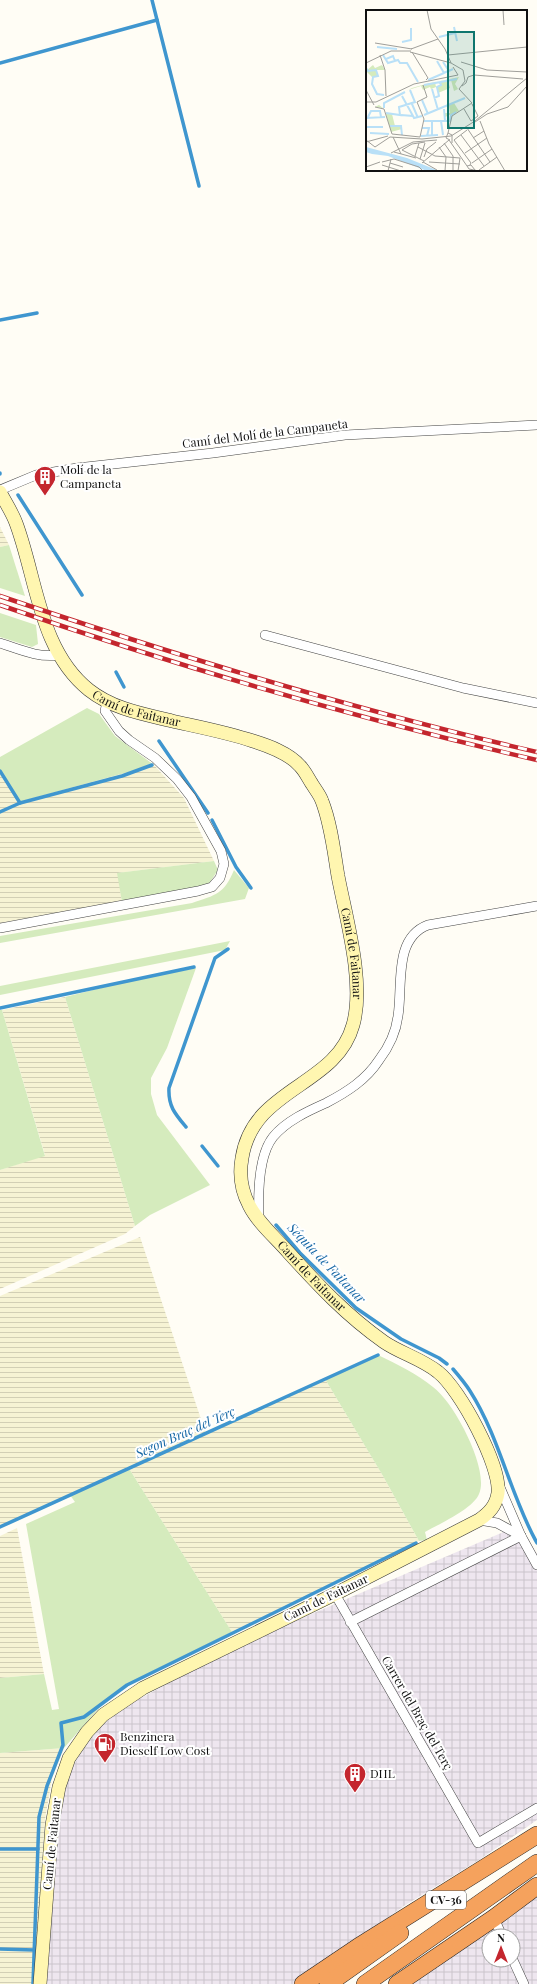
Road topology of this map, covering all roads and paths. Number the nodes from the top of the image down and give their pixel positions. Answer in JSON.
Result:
{"nodes":[{"id":1,"x":537,"y":425,"type":"edge"},
{"id":2,"x":0,"y":491,"type":"edge"},
{"id":3,"x":265,"y":636,"type":"dead end"},
{"id":4,"x":0,"y":643,"type":"edge"},
{"id":5,"x":58,"y":655,"type":"junction"},
{"id":6,"x":107,"y":702,"type":"junction"},
{"id":7,"x":537,"y":703,"type":"edge"},
{"id":8,"x":537,"y":906,"type":"edge"},
{"id":9,"x":0,"y":928,"type":"edge"},
{"id":10,"x":260,"y":1221,"type":"junction"},
{"id":11,"x":498,"y":1482,"type":"junction"},
{"id":12,"x":479,"y":1520,"type":"junction"},
{"id":13,"x":521,"y":1536,"type":"junction"},
{"id":14,"x":537,"y":1565,"type":"edge"},
{"id":15,"x":335,"y":1594,"type":"junction"},
{"id":16,"x":350,"y":1622,"type":"junction"},
{"id":17,"x":537,"y":1808,"type":"edge"},
{"id":18,"x":537,"y":1836,"type":"edge"},
{"id":19,"x":537,"y":1863,"type":"edge"},
{"id":20,"x":537,"y":1886,"type":"edge"},
{"id":21,"x":494,"y":1918,"type":"junction"},
{"id":22,"x":498,"y":1928,"type":"edge"},
{"id":23,"x":517,"y":1968,"type":"edge"},
{"id":24,"x":411,"y":1978,"type":"edge"},
{"id":25,"x":40,"y":1984,"type":"edge"},
{"id":26,"x":303,"y":1984,"type":"edge"},
{"id":27,"x":328,"y":1984,"type":"edge"},
{"id":28,"x":365,"y":1984,"type":"edge"},
{"id":29,"x":397,"y":1984,"type":"edge"},
{"id":30,"x":524,"y":1984,"type":"edge"}],
"edges":[{"from":1,"to":2,"type":"street","name":"Camí del Molí de la Campaneta"},
{"from":2,"to":5,"type":"street","name":"Camí de Faitanar"},
{"from":3,"to":7,"type":"street"},
{"from":4,"to":5,"type":"street"},
{"from":5,"to":6,"type":"street","name":"Camí de Faitanar"},
{"from":6,"to":9,"type":"street"},
{"from":6,"to":10,"type":"street","name":"Camí de Faitanar"},
{"from":8,"to":10,"type":"street"},
{"from":10,"to":11,"type":"street","name":"Camí de Faitanar"},
{"from":11,"to":12,"type":"street","name":"Camí de Faitanar"},
{"from":11,"to":13,"type":"street"},
{"from":12,"to":13,"type":"street"},
{"from":12,"to":15,"type":"street","name":"Camí de Faitanar"},
{"from":13,"to":14,"type":"street"},
{"from":13,"to":16,"type":"street"},
{"from":15,"to":16,"type":"street","name":"Carrer del Braç del Terç"},
{"from":15,"to":25,"type":"street","name":"Camí de Faitanar"},
{"from":16,"to":17,"type":"street","name":"Carrer del Braç del Terç"},
{"from":18,"to":26,"type":"highway"},
{"from":18,"to":27,"type":"highway","number":"CV-36"},
{"from":19,"to":28,"type":"highway","number":"CV-36"},
{"from":20,"to":21,"type":"highway"},
{"from":21,"to":22,"type":"street"},
{"from":21,"to":24,"type":"highway"},
{"from":23,"to":30,"type":"street"},
{"from":24,"to":29,"type":"highway"}]}
